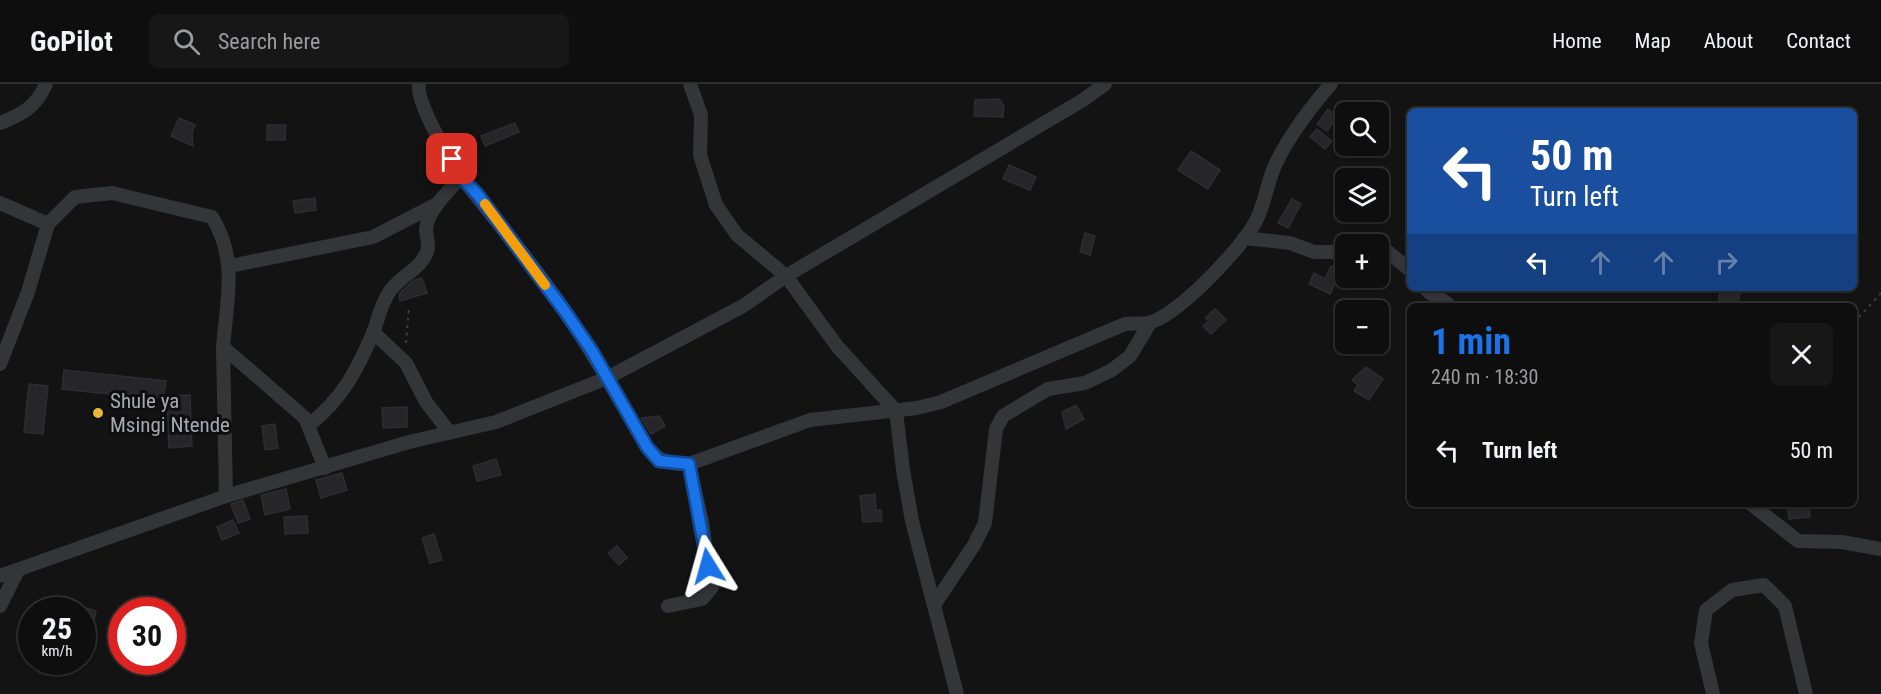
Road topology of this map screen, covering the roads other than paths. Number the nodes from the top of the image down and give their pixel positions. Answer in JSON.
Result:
{"nodes":[{"id":1,"x":46,"y":84,"type":"edge"},
{"id":2,"x":419,"y":84,"type":"edge"},
{"id":3,"x":690,"y":84,"type":"edge"},
{"id":4,"x":1105,"y":84,"type":"edge"},
{"id":5,"x":1331,"y":84,"type":"edge"},
{"id":6,"x":0,"y":123,"type":"edge"},
{"id":7,"x":461,"y":177,"type":"junction"},
{"id":8,"x":0,"y":203,"type":"edge"},
{"id":9,"x":438,"y":204,"type":"junction"},
{"id":10,"x":48,"y":224,"type":"junction"},
{"id":11,"x":1244,"y":238,"type":"junction"},
{"id":12,"x":1335,"y":252,"type":"edge"},
{"id":13,"x":1389,"y":253,"type":"edge"},
{"id":14,"x":230,"y":266,"type":"junction"},
{"id":15,"x":1407,"y":268,"type":"edge"},
{"id":16,"x":786,"y":276,"type":"junction"},
{"id":17,"x":1427,"y":291,"type":"edge"},
{"id":18,"x":1447,"y":303,"type":"edge"},
{"id":19,"x":1150,"y":323,"type":"junction"},
{"id":20,"x":373,"y":332,"type":"junction"},
{"id":21,"x":223,"y":346,"type":"junction"},
{"id":22,"x":0,"y":364,"type":"edge"},
{"id":23,"x":607,"y":378,"type":"junction"},
{"id":24,"x":896,"y":411,"type":"junction"},
{"id":25,"x":309,"y":426,"type":"junction"},
{"id":26,"x":450,"y":433,"type":"junction"},
{"id":27,"x":689,"y":464,"type":"junction"},
{"id":28,"x":325,"y":468,"type":"junction"},
{"id":29,"x":226,"y":496,"type":"junction"},
{"id":30,"x":1755,"y":507,"type":"edge"},
{"id":31,"x":1881,"y":549,"type":"edge"},
{"id":32,"x":18,"y":570,"type":"junction"},
{"id":33,"x":0,"y":576,"type":"edge"},
{"id":34,"x":934,"y":605,"type":"junction"},
{"id":35,"x":0,"y":606,"type":"edge"},
{"id":36,"x":668,"y":606,"type":"dead end"},
{"id":37,"x":957,"y":694,"type":"edge"},
{"id":38,"x":1713,"y":694,"type":"edge"},
{"id":39,"x":1806,"y":694,"type":"edge"}],
"edges":[{"from":1,"to":6,"type":"street"},
{"from":2,"to":7,"type":"street"},
{"from":3,"to":16,"type":"street"},
{"from":4,"to":16,"type":"street"},
{"from":5,"to":11,"type":"street"},
{"from":7,"to":9,"type":"street"},
{"from":7,"to":23,"type":"street"},
{"from":8,"to":10,"type":"street"},
{"from":9,"to":14,"type":"street"},
{"from":9,"to":20,"type":"street"},
{"from":10,"to":14,"type":"street"},
{"from":10,"to":22,"type":"street"},
{"from":11,"to":12,"type":"street"},
{"from":11,"to":19,"type":"street"},
{"from":13,"to":15,"type":"street"},
{"from":14,"to":21,"type":"street"},
{"from":16,"to":23,"type":"street"},
{"from":16,"to":24,"type":"street"},
{"from":17,"to":18,"type":"street"},
{"from":19,"to":24,"type":"street"},
{"from":19,"to":34,"type":"street"},
{"from":20,"to":25,"type":"street"},
{"from":20,"to":26,"type":"street"},
{"from":21,"to":25,"type":"street"},
{"from":21,"to":29,"type":"street"},
{"from":23,"to":26,"type":"street"},
{"from":23,"to":27,"type":"street"},
{"from":24,"to":27,"type":"street"},
{"from":24,"to":34,"type":"street"},
{"from":25,"to":28,"type":"street"},
{"from":26,"to":28,"type":"street"},
{"from":27,"to":36,"type":"street"},
{"from":28,"to":29,"type":"street"},
{"from":29,"to":32,"type":"street"},
{"from":30,"to":31,"type":"street"},
{"from":32,"to":33,"type":"street"},
{"from":32,"to":35,"type":"street"},
{"from":34,"to":37,"type":"street"},
{"from":38,"to":39,"type":"street"}]}
